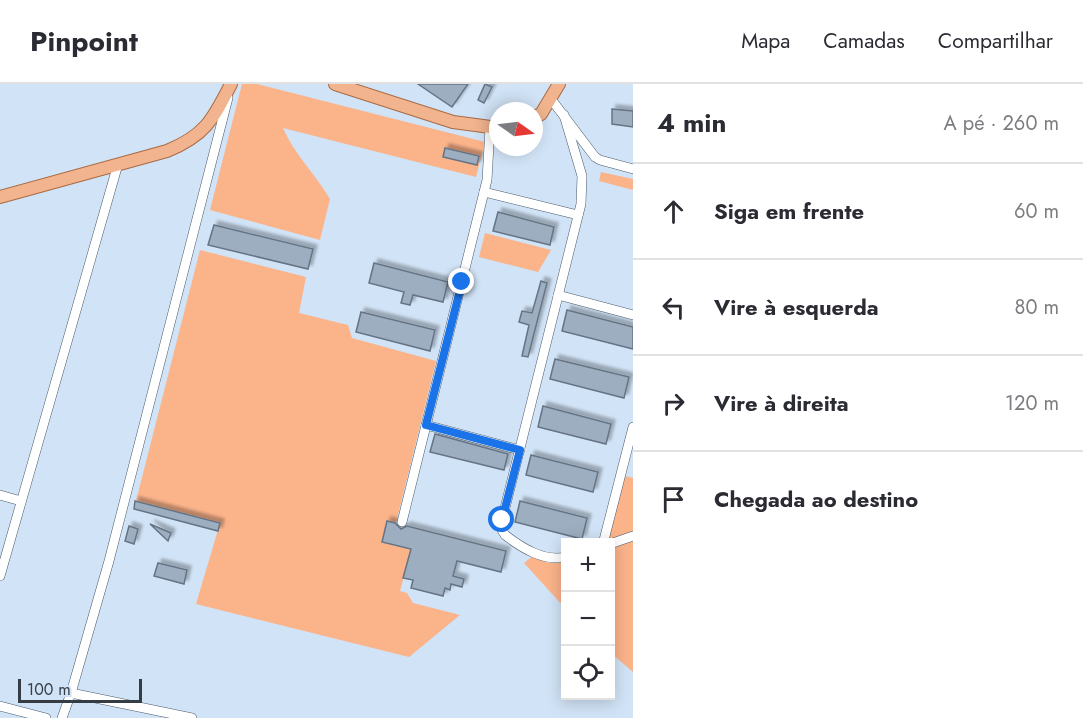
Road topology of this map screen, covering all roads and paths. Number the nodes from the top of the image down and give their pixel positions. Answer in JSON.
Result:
{"nodes":[{"id":1,"x":231,"y":84,"type":"edge"},
{"id":2,"x":335,"y":84,"type":"edge"},
{"id":3,"x":559,"y":84,"type":"edge"},
{"id":4,"x":551,"y":99,"type":"junction"},
{"id":5,"x":543,"y":111,"type":"edge"},
{"id":6,"x":564,"y":114,"type":"junction"},
{"id":7,"x":489,"y":127,"type":"edge"},
{"id":8,"x":490,"y":156,"type":"edge"},
{"id":9,"x":118,"y":164,"type":"junction"},
{"id":10,"x":633,"y":169,"type":"edge"},
{"id":11,"x":484,"y":192,"type":"junction"},
{"id":12,"x":0,"y":196,"type":"edge"},
{"id":13,"x":578,"y":215,"type":"junction"},
{"id":14,"x":558,"y":295,"type":"junction"},
{"id":15,"x":633,"y":315,"type":"edge"},
{"id":16,"x":426,"y":425,"type":"junction"},
{"id":17,"x":633,"y":427,"type":"edge"},
{"id":18,"x":520,"y":450,"type":"junction"},
{"id":19,"x":0,"y":495,"type":"edge"},
{"id":20,"x":21,"y":501,"type":"junction"},
{"id":21,"x":402,"y":522,"type":"dead end"},
{"id":22,"x":633,"y":536,"type":"edge"},
{"id":23,"x":608,"y":538,"type":"edge"},
{"id":24,"x":615,"y":540,"type":"edge"},
{"id":25,"x":5,"y":542,"type":"edge"},
{"id":26,"x":561,"y":557,"type":"edge"},
{"id":27,"x":0,"y":576,"type":"edge"},
{"id":28,"x":71,"y":693,"type":"junction"},
{"id":29,"x":0,"y":706,"type":"edge"},
{"id":30,"x":46,"y":718,"type":"edge"},
{"id":31,"x":62,"y":718,"type":"edge"},
{"id":32,"x":192,"y":718,"type":"edge"}],
"edges":[{"from":1,"to":9,"type":"main road"},
{"from":1,"to":28,"type":"street"},
{"from":2,"to":7,"type":"main road"},
{"from":3,"to":4,"type":"main road"},
{"from":4,"to":5,"type":"main road"},
{"from":4,"to":6,"type":"street"},
{"from":6,"to":10,"type":"street"},
{"from":6,"to":13,"type":"street"},
{"from":8,"to":11,"type":"street"},
{"from":9,"to":12,"type":"main road"},
{"from":9,"to":20,"type":"street"},
{"from":11,"to":13,"type":"street"},
{"from":11,"to":16,"type":"street"},
{"from":13,"to":14,"type":"street"},
{"from":14,"to":15,"type":"street"},
{"from":14,"to":18,"type":"street"},
{"from":16,"to":18,"type":"street"},
{"from":16,"to":21,"type":"street"},
{"from":17,"to":23,"type":"street"},
{"from":18,"to":26,"type":"street"},
{"from":19,"to":20,"type":"street"},
{"from":20,"to":25,"type":"street"},
{"from":22,"to":24,"type":"street"},
{"from":25,"to":27,"type":"street"},
{"from":28,"to":31,"type":"street"},
{"from":28,"to":32,"type":"street"},
{"from":29,"to":30,"type":"street"}]}
